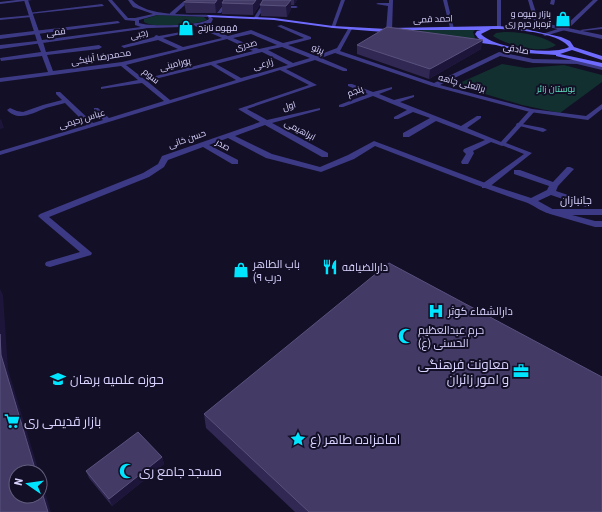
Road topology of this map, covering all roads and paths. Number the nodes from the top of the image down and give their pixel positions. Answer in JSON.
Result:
{"nodes":[{"id":1,"x":26,"y":0,"type":"edge"},
{"id":2,"x":30,"y":0,"type":"edge"},
{"id":3,"x":110,"y":0,"type":"edge"},
{"id":4,"x":130,"y":0,"type":"edge"},
{"id":5,"x":229,"y":0,"type":"edge"},
{"id":6,"x":267,"y":0,"type":"edge"},
{"id":7,"x":343,"y":0,"type":"edge"},
{"id":8,"x":445,"y":0,"type":"edge"},
{"id":9,"x":499,"y":0,"type":"edge"},
{"id":10,"x":530,"y":0,"type":"edge"},
{"id":11,"x":596,"y":0,"type":"edge"},
{"id":12,"x":186,"y":2,"type":"edge"},
{"id":13,"x":391,"y":2,"type":"edge"},
{"id":14,"x":0,"y":3,"type":"edge"},
{"id":15,"x":378,"y":4,"type":"dead end"},
{"id":16,"x":102,"y":5,"type":"dead end"},
{"id":17,"x":263,"y":6,"type":"junction"},
{"id":18,"x":269,"y":6,"type":"edge"},
{"id":19,"x":276,"y":6,"type":"edge"},
{"id":20,"x":296,"y":7,"type":"dead end"},
{"id":21,"x":219,"y":12,"type":"dead end"},
{"id":22,"x":31,"y":14,"type":"junction"},
{"id":23,"x":157,"y":14,"type":"junction"},
{"id":24,"x":172,"y":14,"type":"junction"},
{"id":25,"x":209,"y":16,"type":"junction"},
{"id":26,"x":255,"y":18,"type":"junction"},
{"id":27,"x":0,"y":19,"type":"edge"},
{"id":28,"x":118,"y":22,"type":"dead end"},
{"id":29,"x":137,"y":22,"type":"junction"},
{"id":30,"x":209,"y":22,"type":"junction"},
{"id":31,"x":599,"y":23,"type":"dead end"},
{"id":32,"x":306,"y":24,"type":"junction"},
{"id":33,"x":197,"y":25,"type":"junction"},
{"id":34,"x":278,"y":26,"type":"edge"},
{"id":35,"x":156,"y":27,"type":"junction"},
{"id":36,"x":240,"y":27,"type":"dead end"},
{"id":37,"x":333,"y":27,"type":"junction"},
{"id":38,"x":452,"y":28,"type":"junction"},
{"id":39,"x":490,"y":28,"type":"junction"},
{"id":40,"x":499,"y":28,"type":"junction"},
{"id":41,"x":596,"y":28,"type":"junction"},
{"id":42,"x":602,"y":28,"type":"edge"},
{"id":43,"x":350,"y":29,"type":"junction"},
{"id":44,"x":563,"y":29,"type":"junction"},
{"id":45,"x":389,"y":30,"type":"junction"},
{"id":46,"x":37,"y":32,"type":"junction"},
{"id":47,"x":184,"y":32,"type":"dead end"},
{"id":48,"x":252,"y":32,"type":"junction"},
{"id":49,"x":114,"y":33,"type":"junction"},
{"id":50,"x":151,"y":34,"type":"dead end"},
{"id":51,"x":545,"y":34,"type":"junction"},
{"id":52,"x":434,"y":35,"type":"edge"},
{"id":53,"x":0,"y":37,"type":"edge"},
{"id":54,"x":602,"y":37,"type":"edge"},
{"id":55,"x":158,"y":38,"type":"junction"},
{"id":56,"x":227,"y":38,"type":"junction"},
{"id":57,"x":465,"y":39,"type":"edge"},
{"id":58,"x":40,"y":42,"type":"junction"},
{"id":59,"x":495,"y":44,"type":"junction"},
{"id":60,"x":284,"y":45,"type":"junction"},
{"id":61,"x":99,"y":46,"type":"dead end"},
{"id":62,"x":124,"y":46,"type":"dead end"},
{"id":63,"x":0,"y":47,"type":"edge"},
{"id":64,"x":506,"y":47,"type":"junction"},
{"id":65,"x":572,"y":48,"type":"junction"},
{"id":66,"x":183,"y":49,"type":"junction"},
{"id":67,"x":261,"y":50,"type":"junction"},
{"id":68,"x":335,"y":51,"type":"junction"},
{"id":69,"x":45,"y":53,"type":"junction"},
{"id":70,"x":544,"y":53,"type":"junction"},
{"id":71,"x":499,"y":54,"type":"junction"},
{"id":72,"x":317,"y":58,"type":"junction"},
{"id":73,"x":602,"y":58,"type":"edge"},
{"id":74,"x":1,"y":59,"type":"dead end"},
{"id":75,"x":122,"y":64,"type":"junction"},
{"id":76,"x":213,"y":64,"type":"junction"},
{"id":77,"x":293,"y":65,"type":"junction"},
{"id":78,"x":602,"y":65,"type":"edge"},
{"id":79,"x":280,"y":68,"type":"junction"},
{"id":80,"x":602,"y":68,"type":"edge"},
{"id":81,"x":345,"y":70,"type":"dead end"},
{"id":82,"x":51,"y":73,"type":"junction"},
{"id":83,"x":0,"y":80,"type":"edge"},
{"id":84,"x":240,"y":80,"type":"junction"},
{"id":85,"x":142,"y":81,"type":"junction"},
{"id":86,"x":350,"y":85,"type":"dead end"},
{"id":87,"x":434,"y":85,"type":"junction"},
{"id":88,"x":103,"y":88,"type":"dead end"},
{"id":89,"x":390,"y":88,"type":"dead end"},
{"id":90,"x":58,"y":93,"type":"dead end"},
{"id":91,"x":374,"y":94,"type":"junction"},
{"id":92,"x":412,"y":96,"type":"dead end"},
{"id":93,"x":66,"y":101,"type":"junction"},
{"id":94,"x":169,"y":102,"type":"junction"},
{"id":95,"x":395,"y":102,"type":"junction"},
{"id":96,"x":341,"y":106,"type":"dead end"},
{"id":97,"x":602,"y":106,"type":"edge"},
{"id":98,"x":96,"y":109,"type":"dead end"},
{"id":99,"x":318,"y":109,"type":"dead end"},
{"id":100,"x":414,"y":109,"type":"junction"},
{"id":101,"x":10,"y":110,"type":"dead end"},
{"id":102,"x":532,"y":111,"type":"junction"},
{"id":103,"x":479,"y":117,"type":"dead end"},
{"id":104,"x":396,"y":118,"type":"dead end"},
{"id":105,"x":436,"y":118,"type":"junction"},
{"id":106,"x":108,"y":120,"type":"junction"},
{"id":107,"x":265,"y":123,"type":"junction"},
{"id":108,"x":520,"y":124,"type":"junction"},
{"id":109,"x":92,"y":126,"type":"junction"},
{"id":110,"x":462,"y":128,"type":"junction"},
{"id":111,"x":542,"y":130,"type":"dead end"},
{"id":112,"x":406,"y":135,"type":"dead end"},
{"id":113,"x":228,"y":136,"type":"junction"},
{"id":114,"x":490,"y":140,"type":"junction"},
{"id":115,"x":202,"y":144,"type":"junction"},
{"id":116,"x":502,"y":144,"type":"junction"},
{"id":117,"x":0,"y":153,"type":"edge"},
{"id":118,"x":325,"y":156,"type":"dead end"},
{"id":119,"x":235,"y":162,"type":"dead end"},
{"id":120,"x":465,"y":162,"type":"dead end"},
{"id":121,"x":570,"y":169,"type":"dead end"},
{"id":122,"x":517,"y":172,"type":"dead end"},
{"id":123,"x":485,"y":186,"type":"junction"},
{"id":124,"x":552,"y":188,"type":"junction"},
{"id":125,"x":531,"y":201,"type":"junction"},
{"id":126,"x":586,"y":204,"type":"dead end"},
{"id":127,"x":553,"y":212,"type":"junction"},
{"id":128,"x":602,"y":212,"type":"edge"},
{"id":129,"x":602,"y":224,"type":"edge"},
{"id":130,"x":50,"y":264,"type":"dead end"}],
"edges":[{"from":1,"to":2,"type":"street"},
{"from":1,"to":14,"type":"street"},
{"from":1,"to":22,"type":"street"},
{"from":3,"to":29,"type":"street"},
{"from":4,"to":23,"type":"street"},
{"from":5,"to":21,"type":"street"},
{"from":6,"to":17,"type":"street"},
{"from":7,"to":37,"type":"street"},
{"from":8,"to":38,"type":"street"},
{"from":9,"to":40,"type":"street"},
{"from":10,"to":44,"type":"street"},
{"from":11,"to":44,"type":"street"},
{"from":12,"to":24,"type":"street"},
{"from":13,"to":15,"type":"street"},
{"from":13,"to":45,"type":"street"},
{"from":16,"to":22,"type":"street"},
{"from":17,"to":18,"type":"street"},
{"from":17,"to":26,"type":"street"},
{"from":19,"to":20,"type":"street"},
{"from":22,"to":27,"type":"street"},
{"from":22,"to":46,"type":"street"},
{"from":23,"to":24,"type":"street"},
{"from":23,"to":29,"type":"street"},
{"from":24,"to":25,"type":"street"},
{"from":25,"to":26,"type":"main road"},
{"from":25,"to":30,"type":"street"},
{"from":26,"to":32,"type":"main road"},
{"from":28,"to":46,"type":"street"},
{"from":29,"to":35,"type":"street"},
{"from":29,"to":49,"type":"street"},
{"from":30,"to":32,"type":"main road"},
{"from":30,"to":33,"type":"street"},
{"from":31,"to":41,"type":"street"},
{"from":32,"to":37,"type":"main road","name":"احمد قمی"},
{"from":33,"to":35,"type":"street"},
{"from":33,"to":56,"type":"street"},
{"from":34,"to":60,"type":"street","name":"صدری"},
{"from":35,"to":49,"type":"street"},
{"from":36,"to":48,"type":"street","name":"پرتو"},
{"from":37,"to":43,"type":"main road","name":"احمد قمی"},
{"from":38,"to":39,"type":"main road","name":"احمد قمی"},
{"from":38,"to":45,"type":"main road","name":"احمد قمی"},
{"from":39,"to":40,"type":"main road","name":"احمد قمی"},
{"from":39,"to":59,"type":"main road"},
{"from":40,"to":51,"type":"main road","name":"احمد قمی"},
{"from":41,"to":42,"type":"street"},
{"from":41,"to":44,"type":"street"},
{"from":43,"to":45,"type":"main road","name":"احمد قمی"},
{"from":43,"to":68,"type":"street"},
{"from":44,"to":51,"type":"street"},
{"from":44,"to":54,"type":"street"},
{"from":45,"to":52,"type":"main road","name":"احمد قمی"},
{"from":46,"to":53,"type":"street"},
{"from":46,"to":58,"type":"street"},
{"from":47,"to":55,"type":"street","name":"رجبی"},
{"from":48,"to":56,"type":"street","name":"محمدرضا آبنیکی"},
{"from":48,"to":60,"type":"street","name":"پرتو"},
{"from":49,"to":58,"type":"street","name":"قمی"},
{"from":50,"to":55,"type":"street"},
{"from":51,"to":65,"type":"main road","name":"احمد قمی"},
{"from":55,"to":62,"type":"street","name":"رجبی"},
{"from":55,"to":66,"type":"street"},
{"from":56,"to":66,"type":"street","name":"محمدرضا آبنیکی"},
{"from":56,"to":67,"type":"street"},
{"from":57,"to":59,"type":"main road"},
{"from":58,"to":63,"type":"street","name":"قمی"},
{"from":58,"to":69,"type":"street"},
{"from":59,"to":64,"type":"main road"},
{"from":60,"to":67,"type":"street","name":"صدری"},
{"from":60,"to":72,"type":"street","name":"پرتو"},
{"from":61,"to":69,"type":"street"},
{"from":64,"to":70,"type":"main road"},
{"from":64,"to":71,"type":"street"},
{"from":65,"to":70,"type":"main road"},
{"from":65,"to":73,"type":"main road"},
{"from":66,"to":75,"type":"street","name":"محمدرضا آبنیکی"},
{"from":67,"to":76,"type":"street","name":"صدری"},
{"from":67,"to":77,"type":"street"},
{"from":68,"to":72,"type":"street","name":"زارعی"},
{"from":68,"to":87,"type":"street","name":"براتعلی چاهه"},
{"from":69,"to":74,"type":"street"},
{"from":69,"to":82,"type":"street"},
{"from":70,"to":78,"type":"main road"},
{"from":71,"to":80,"type":"street","name":"صادقی"},
{"from":71,"to":87,"type":"street","name":"صادقی"},
{"from":72,"to":77,"type":"street","name":"زارعی"},
{"from":72,"to":81,"type":"street","name":"پرتو"},
{"from":75,"to":82,"type":"street","name":"محمدرضا آبنیکی"},
{"from":75,"to":85,"type":"street","name":"سوم"},
{"from":76,"to":84,"type":"street"},
{"from":76,"to":85,"type":"street","name":"پورامینی"},
{"from":77,"to":79,"type":"street","name":"زارعی"},
{"from":79,"to":84,"type":"street","name":"زارعی"},
{"from":79,"to":107,"type":"street"},
{"from":82,"to":83,"type":"street","name":"محمدرضا آبنیکی"},
{"from":84,"to":94,"type":"street","name":"زارعی"},
{"from":85,"to":88,"type":"street","name":"پورامینی"},
{"from":85,"to":94,"type":"street","name":"سوم"},
{"from":86,"to":91,"type":"street"},
{"from":87,"to":102,"type":"street","name":"براتعلی چاهه"},
{"from":89,"to":91,"type":"street","name":"پنجم"},
{"from":90,"to":93,"type":"street"},
{"from":91,"to":95,"type":"street"},
{"from":91,"to":96,"type":"street","name":"پنجم"},
{"from":92,"to":95,"type":"street"},
{"from":93,"to":101,"type":"street"},
{"from":93,"to":109,"type":"street"},
{"from":94,"to":106,"type":"street","name":"عباس رحیمی"},
{"from":95,"to":100,"type":"street"},
{"from":97,"to":102,"type":"street","name":"براتعلی چاهه"},
{"from":98,"to":106,"type":"street"},
{"from":99,"to":107,"type":"street","name":"اول"},
{"from":100,"to":104,"type":"street"},
{"from":100,"to":105,"type":"street"},
{"from":102,"to":108,"type":"lane"},
{"from":103,"to":110,"type":"street"},
{"from":105,"to":110,"type":"street"},
{"from":105,"to":112,"type":"street"},
{"from":106,"to":109,"type":"street","name":"عباس رحیمی"},
{"from":107,"to":113,"type":"street","name":"حسن خانی"},
{"from":107,"to":118,"type":"street","name":"ابراهیمی"},
{"from":108,"to":111,"type":"street"},
{"from":108,"to":116,"type":"lane"},
{"from":109,"to":117,"type":"street","name":"عباس رحیمی"},
{"from":110,"to":114,"type":"street"},
{"from":113,"to":115,"type":"street","name":"حسن خانی"},
{"from":113,"to":123,"type":"street"},
{"from":114,"to":116,"type":"street"},
{"from":114,"to":120,"type":"street"},
{"from":115,"to":119,"type":"street","name":"صدر"},
{"from":115,"to":130,"type":"street","name":"حسن خانی"},
{"from":116,"to":123,"type":"lane"},
{"from":121,"to":124,"type":"street"},
{"from":122,"to":124,"type":"street"},
{"from":123,"to":125,"type":"street"},
{"from":124,"to":125,"type":"street"},
{"from":124,"to":126,"type":"street"},
{"from":125,"to":127,"type":"street"},
{"from":127,"to":128,"type":"street","name":"جانبازان"},
{"from":127,"to":129,"type":"street","name":"جانبازان"}]}
